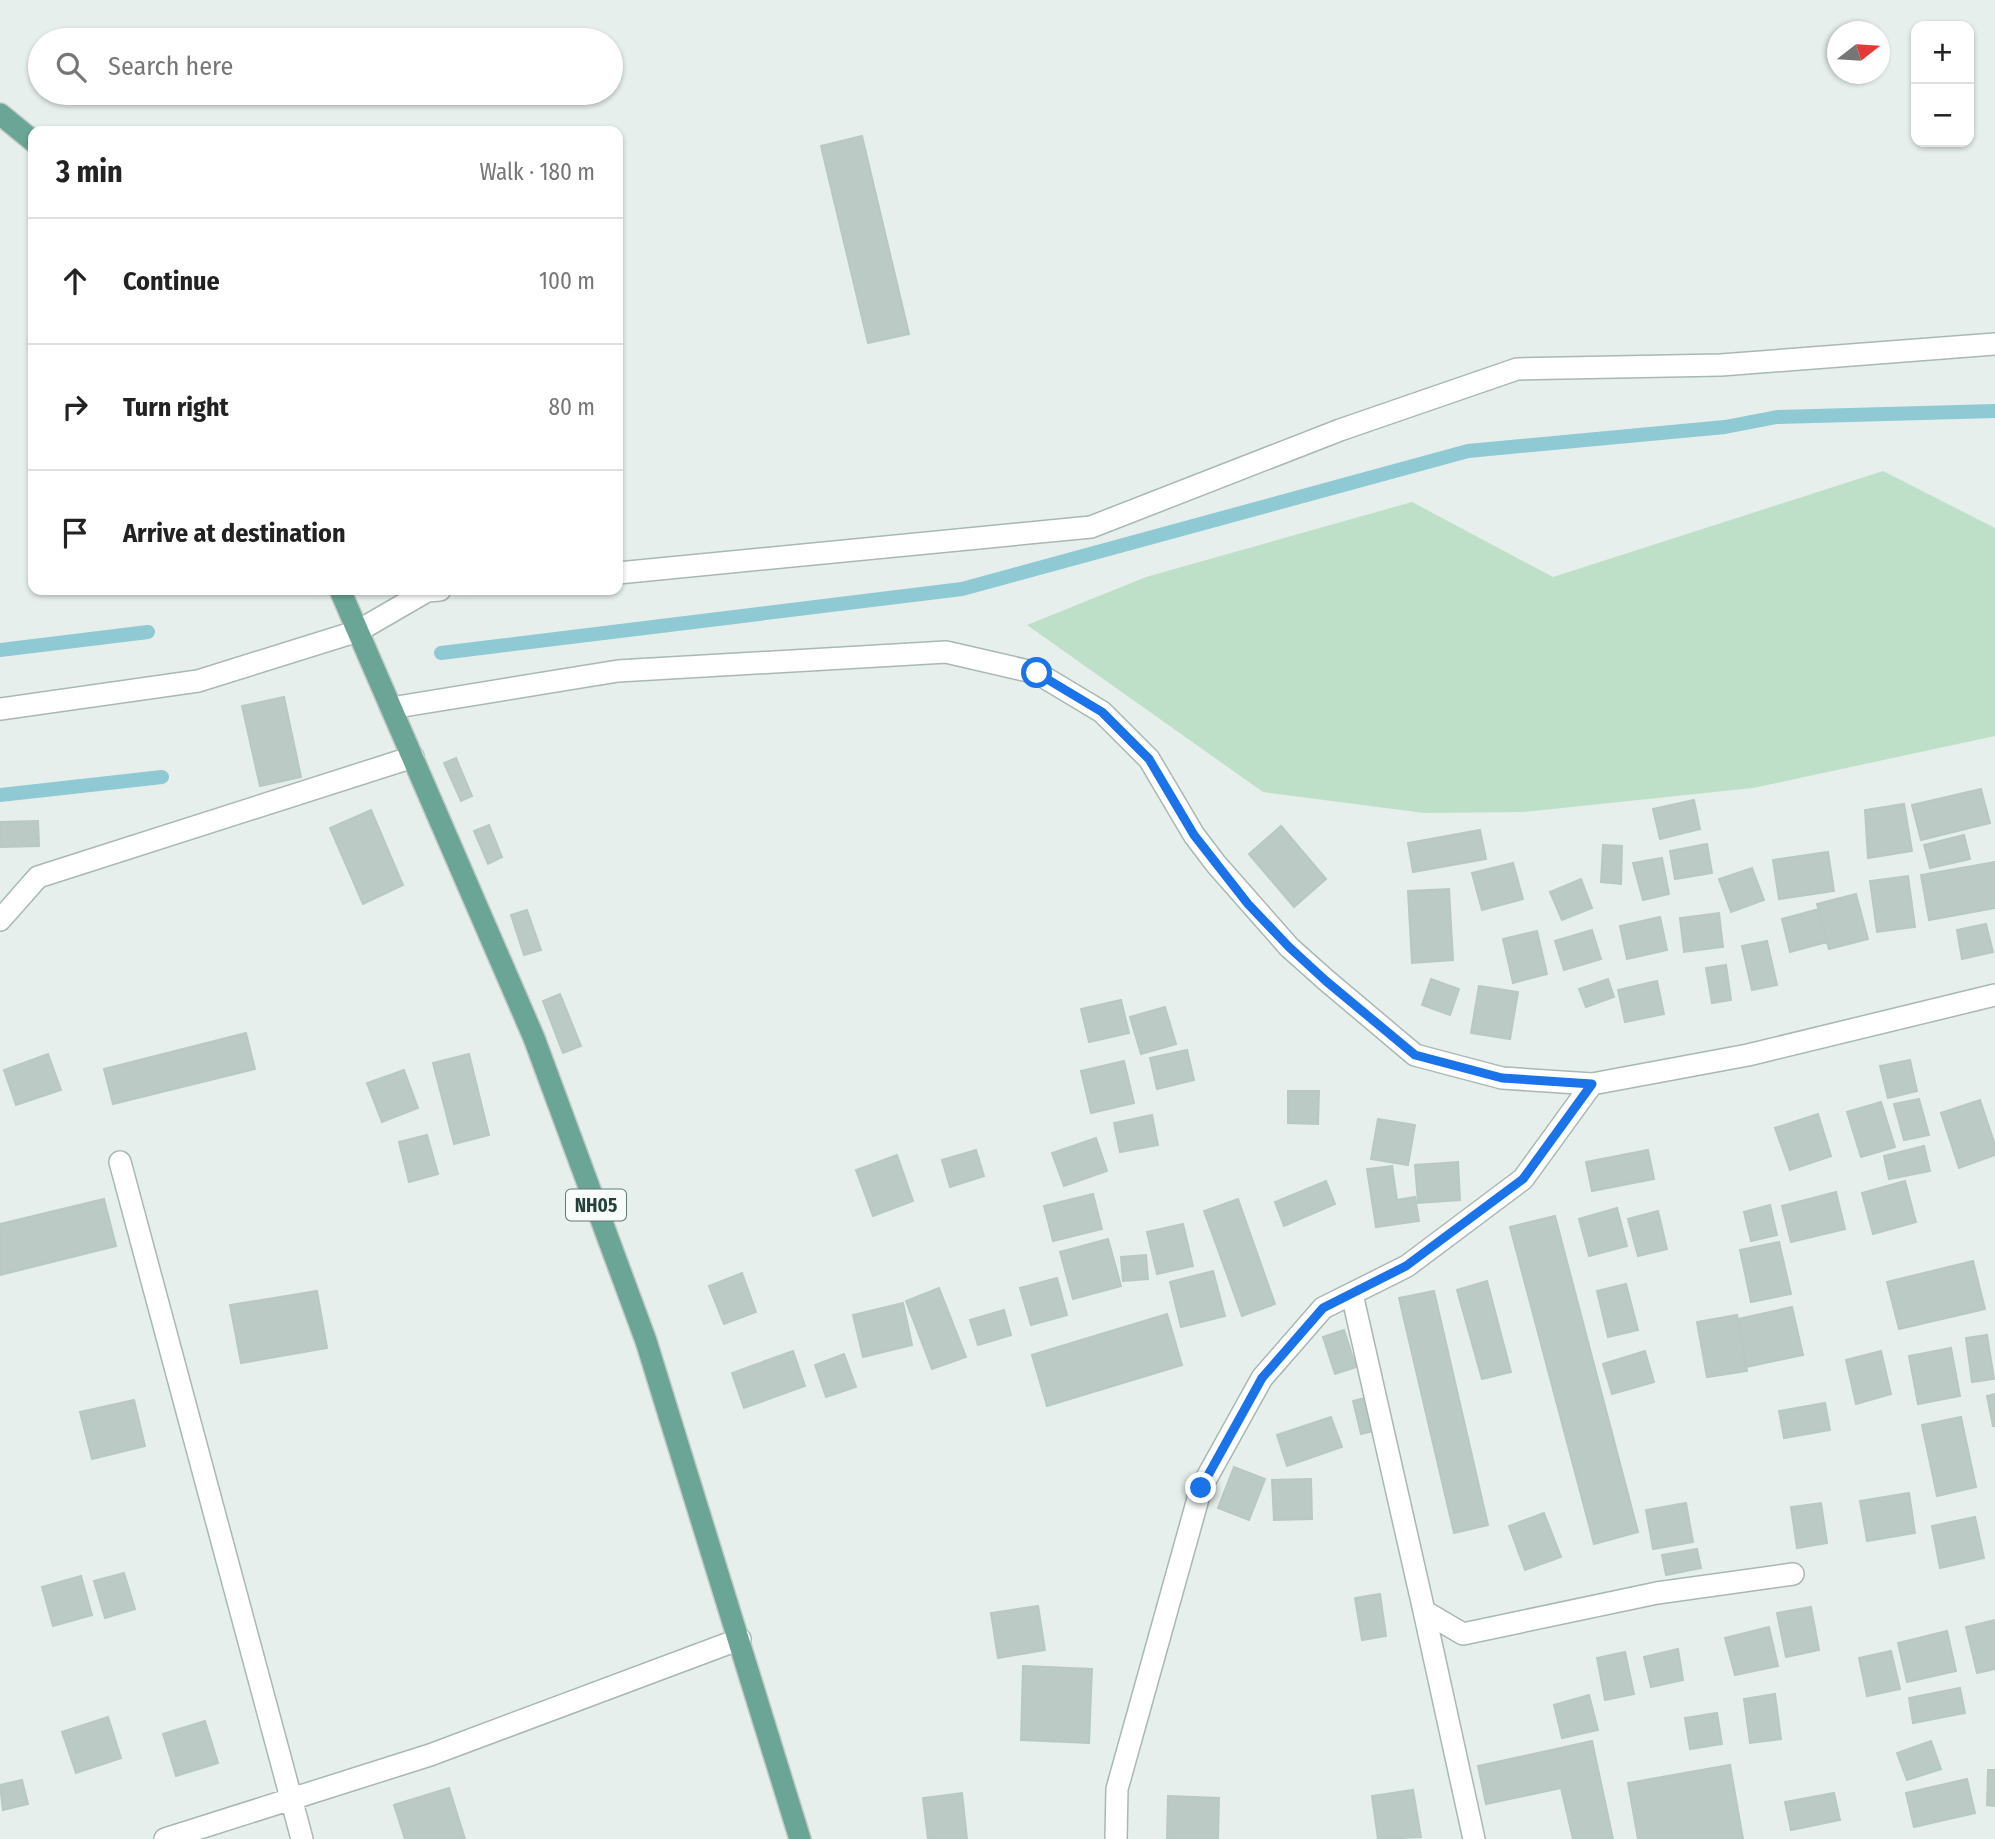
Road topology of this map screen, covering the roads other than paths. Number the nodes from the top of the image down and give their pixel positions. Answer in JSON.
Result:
{"nodes":[{"id":1,"x":0,"y":114,"type":"edge"},
{"id":2,"x":28,"y":137,"type":"edge"},
{"id":3,"x":1995,"y":344,"type":"edge"},
{"id":4,"x":623,"y":573,"type":"edge"},
{"id":5,"x":342,"y":595,"type":"edge"},
{"id":6,"x":420,"y":595,"type":"edge"},
{"id":7,"x":358,"y":631,"type":"junction"},
{"id":8,"x":391,"y":708,"type":"junction"},
{"id":9,"x":0,"y":709,"type":"edge"},
{"id":10,"x":412,"y":757,"type":"junction"},
{"id":11,"x":0,"y":920,"type":"edge"},
{"id":12,"x":1995,"y":995,"type":"edge"},
{"id":13,"x":1592,"y":1084,"type":"junction"},
{"id":14,"x":120,"y":1163,"type":"dead end"},
{"id":15,"x":1352,"y":1294,"type":"junction"},
{"id":16,"x":1793,"y":1574,"type":"dead end"},
{"id":17,"x":1424,"y":1611,"type":"junction"},
{"id":18,"x":740,"y":1639,"type":"junction"},
{"id":19,"x":291,"y":1799,"type":"junction"},
{"id":20,"x":165,"y":1839,"type":"edge"},
{"id":21,"x":302,"y":1839,"type":"edge"},
{"id":22,"x":800,"y":1839,"type":"edge"},
{"id":23,"x":1116,"y":1839,"type":"edge"},
{"id":24,"x":1474,"y":1839,"type":"edge"}],
"edges":[{"from":1,"to":2,"type":"main road"},
{"from":3,"to":4,"type":"street"},
{"from":5,"to":7,"type":"main road","number":"NH05"},
{"from":6,"to":7,"type":"street"},
{"from":7,"to":8,"type":"main road","number":"NH05"},
{"from":7,"to":9,"type":"street"},
{"from":8,"to":10,"type":"main road","number":"NH05"},
{"from":8,"to":13,"type":"street"},
{"from":10,"to":11,"type":"street"},
{"from":10,"to":18,"type":"main road","number":"NH05"},
{"from":12,"to":13,"type":"street"},
{"from":13,"to":15,"type":"street"},
{"from":14,"to":19,"type":"street"},
{"from":15,"to":17,"type":"street"},
{"from":15,"to":23,"type":"street"},
{"from":16,"to":17,"type":"street"},
{"from":17,"to":24,"type":"street"},
{"from":18,"to":19,"type":"street"},
{"from":18,"to":22,"type":"main road","number":"NH05"},
{"from":19,"to":20,"type":"street"},
{"from":19,"to":21,"type":"street"}]}
